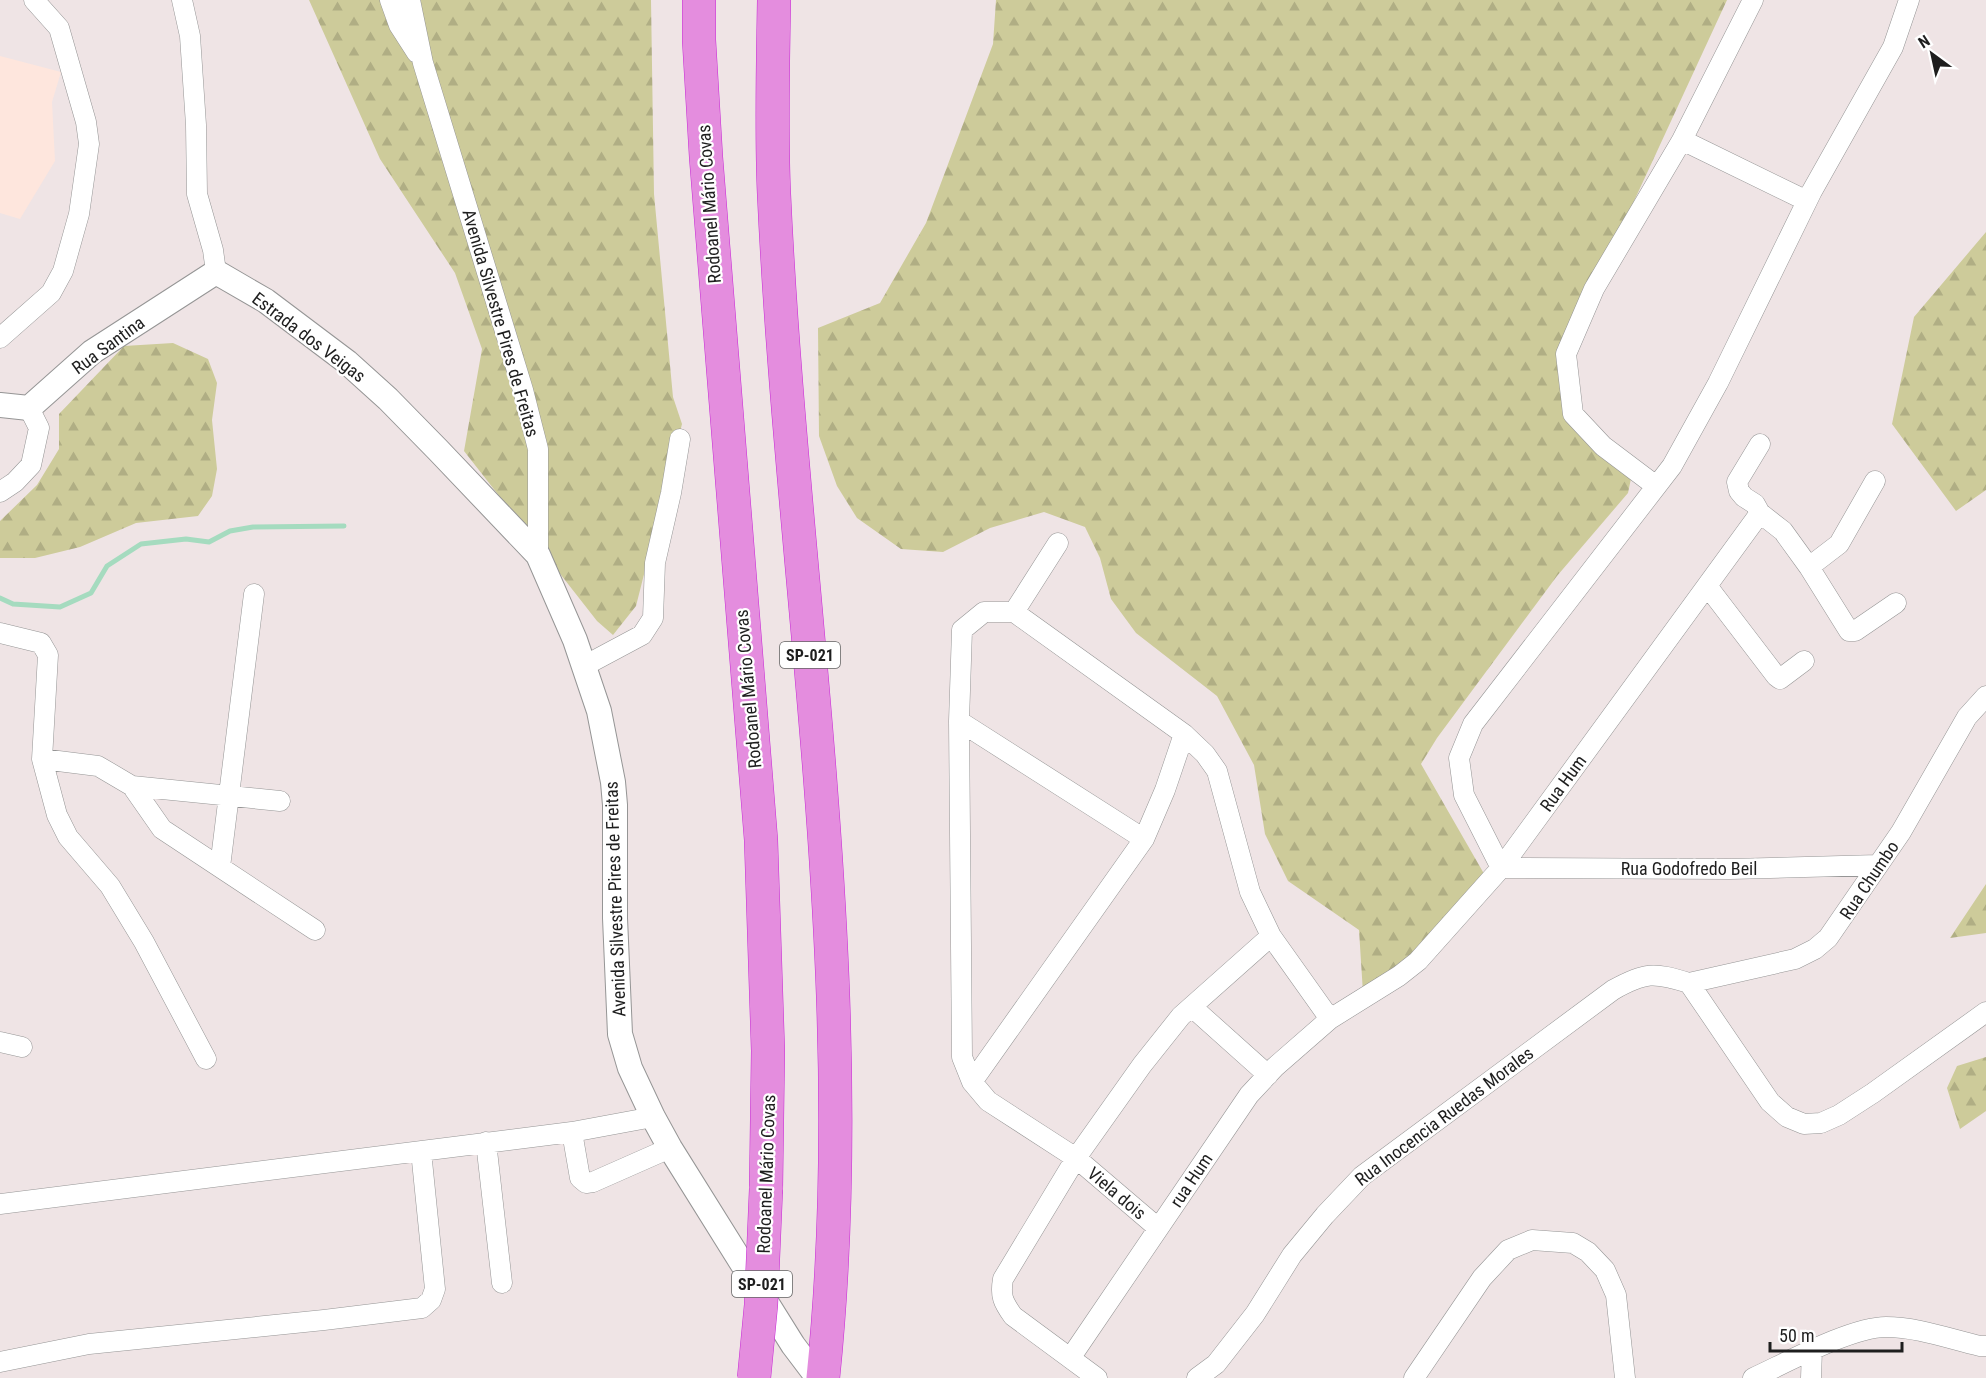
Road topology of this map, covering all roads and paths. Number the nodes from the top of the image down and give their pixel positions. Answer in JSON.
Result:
{"nodes":[{"id":1,"x":34,"y":0,"type":"edge"},
{"id":2,"x":182,"y":0,"type":"edge"},
{"id":3,"x":390,"y":0,"type":"edge"},
{"id":4,"x":410,"y":0,"type":"edge"},
{"id":5,"x":699,"y":0,"type":"edge"},
{"id":6,"x":774,"y":0,"type":"edge"},
{"id":7,"x":1753,"y":0,"type":"edge"},
{"id":8,"x":1909,"y":0,"type":"edge"},
{"id":9,"x":423,"y":63,"type":"junction"},
{"id":10,"x":1682,"y":140,"type":"junction"},
{"id":11,"x":1807,"y":201,"type":"junction"},
{"id":12,"x":216,"y":272,"type":"junction"},
{"id":13,"x":0,"y":338,"type":"edge"},
{"id":14,"x":0,"y":405,"type":"edge"},
{"id":15,"x":28,"y":408,"type":"junction"},
{"id":16,"x":680,"y":439,"type":"dead end"},
{"id":17,"x":1760,"y":444,"type":"dead end"},
{"id":18,"x":1875,"y":481,"type":"dead end"},
{"id":19,"x":1656,"y":486,"type":"junction"},
{"id":20,"x":0,"y":492,"type":"edge"},
{"id":21,"x":1760,"y":513,"type":"junction"},
{"id":22,"x":1058,"y":543,"type":"dead end"},
{"id":23,"x":538,"y":555,"type":"junction"},
{"id":24,"x":1809,"y":567,"type":"junction"},
{"id":25,"x":1708,"y":587,"type":"junction"},
{"id":26,"x":254,"y":594,"type":"dead end"},
{"id":27,"x":1896,"y":603,"type":"dead end"},
{"id":28,"x":1014,"y":612,"type":"junction"},
{"id":29,"x":0,"y":633,"type":"edge"},
{"id":30,"x":1804,"y":661,"type":"dead end"},
{"id":31,"x":584,"y":666,"type":"junction"},
{"id":32,"x":1986,"y":696,"type":"edge"},
{"id":33,"x":959,"y":722,"type":"junction"},
{"id":34,"x":1184,"y":734,"type":"junction"},
{"id":35,"x":42,"y":759,"type":"junction"},
{"id":36,"x":132,"y":786,"type":"junction"},
{"id":37,"x":229,"y":796,"type":"junction"},
{"id":38,"x":280,"y":801,"type":"dead end"},
{"id":39,"x":1144,"y":839,"type":"junction"},
{"id":40,"x":1878,"y":865,"type":"junction"},
{"id":41,"x":220,"y":867,"type":"junction"},
{"id":42,"x":1501,"y":868,"type":"junction"},
{"id":43,"x":315,"y":930,"type":"dead end"},
{"id":44,"x":1271,"y":936,"type":"junction"},
{"id":45,"x":1689,"y":983,"type":"junction"},
{"id":46,"x":1192,"y":1007,"type":"junction"},
{"id":47,"x":1986,"y":1012,"type":"edge"},
{"id":48,"x":1330,"y":1019,"type":"junction"},
{"id":49,"x":0,"y":1042,"type":"edge"},
{"id":50,"x":22,"y":1047,"type":"dead end"},
{"id":51,"x":206,"y":1059,"type":"dead end"},
{"id":52,"x":1268,"y":1075,"type":"junction"},
{"id":53,"x":972,"y":1082,"type":"junction"},
{"id":54,"x":653,"y":1117,"type":"junction"},
{"id":55,"x":572,"y":1132,"type":"junction"},
{"id":56,"x":486,"y":1142,"type":"junction"},
{"id":57,"x":670,"y":1148,"type":"junction"},
{"id":58,"x":421,"y":1151,"type":"junction"},
{"id":59,"x":1077,"y":1158,"type":"junction"},
{"id":60,"x":0,"y":1204,"type":"edge"},
{"id":61,"x":1158,"y":1228,"type":"junction"},
{"id":62,"x":502,"y":1283,"type":"dead end"},
{"id":63,"x":1986,"y":1346,"type":"edge"},
{"id":64,"x":1812,"y":1350,"type":"junction"},
{"id":65,"x":1071,"y":1357,"type":"junction"},
{"id":66,"x":0,"y":1362,"type":"edge"},
{"id":67,"x":754,"y":1378,"type":"edge"},
{"id":68,"x":818,"y":1378,"type":"edge"},
{"id":69,"x":823,"y":1378,"type":"edge"},
{"id":70,"x":1097,"y":1378,"type":"edge"},
{"id":71,"x":1197,"y":1378,"type":"edge"},
{"id":72,"x":1414,"y":1378,"type":"edge"},
{"id":73,"x":1625,"y":1378,"type":"edge"},
{"id":74,"x":1753,"y":1378,"type":"edge"},
{"id":75,"x":1811,"y":1378,"type":"edge"}],
"edges":[{"from":1,"to":13,"type":"street"},
{"from":2,"to":12,"type":"street"},
{"from":3,"to":9,"type":"street"},
{"from":4,"to":9,"type":"street","name":"Avenida Silvestre Pires de Freitas"},
{"from":5,"to":67,"type":"highway","name":"Rodoanel Mário Covas","number":"SP-021","bridge":true},
{"from":6,"to":69,"type":"highway","number":"SP-021"},
{"from":7,"to":10,"type":"street"},
{"from":8,"to":11,"type":"street"},
{"from":9,"to":23,"type":"street","name":"Avenida Silvestre Pires de Freitas"},
{"from":10,"to":11,"type":"street"},
{"from":10,"to":19,"type":"street"},
{"from":11,"to":19,"type":"street"},
{"from":12,"to":15,"type":"street","name":"Rua Santina"},
{"from":12,"to":23,"type":"street","name":"Estrada dos Veigas"},
{"from":14,"to":15,"type":"street"},
{"from":15,"to":20,"type":"street"},
{"from":16,"to":31,"type":"street"},
{"from":17,"to":21,"type":"street"},
{"from":18,"to":24,"type":"street"},
{"from":19,"to":42,"type":"street"},
{"from":21,"to":24,"type":"street"},
{"from":21,"to":25,"type":"street","name":"Rua Hum"},
{"from":22,"to":28,"type":"street"},
{"from":23,"to":31,"type":"street","name":"Avenida Silvestre Pires de Freitas"},
{"from":24,"to":27,"type":"street"},
{"from":25,"to":30,"type":"street"},
{"from":25,"to":42,"type":"street","name":"Rua Hum"},
{"from":26,"to":37,"type":"street"},
{"from":28,"to":33,"type":"street"},
{"from":28,"to":34,"type":"street"},
{"from":29,"to":35,"type":"street"},
{"from":31,"to":54,"type":"street","name":"Avenida Silvestre Pires de Freitas"},
{"from":32,"to":40,"type":"street","name":"Rua Chumbo"},
{"from":33,"to":39,"type":"street"},
{"from":33,"to":53,"type":"street"},
{"from":34,"to":39,"type":"street"},
{"from":34,"to":44,"type":"street"},
{"from":35,"to":36,"type":"street"},
{"from":35,"to":51,"type":"street"},
{"from":36,"to":37,"type":"street"},
{"from":36,"to":41,"type":"street"},
{"from":37,"to":38,"type":"street"},
{"from":37,"to":41,"type":"street"},
{"from":39,"to":53,"type":"street"},
{"from":40,"to":42,"type":"street","name":"Rua Godofredo Beil"},
{"from":40,"to":45,"type":"street","name":"Rua Chumbo"},
{"from":41,"to":43,"type":"street"},
{"from":42,"to":48,"type":"street","name":"Rua Hum"},
{"from":44,"to":46,"type":"street"},
{"from":44,"to":48,"type":"street"},
{"from":45,"to":47,"type":"street"},
{"from":45,"to":71,"type":"street","name":"Rua Inocencia Ruedas Morales"},
{"from":46,"to":52,"type":"street"},
{"from":46,"to":59,"type":"street"},
{"from":48,"to":52,"type":"street","name":"rua Hum"},
{"from":49,"to":50,"type":"street"},
{"from":52,"to":61,"type":"street","name":"rua Hum"},
{"from":53,"to":59,"type":"street","name":"Viela dois"},
{"from":54,"to":55,"type":"street"},
{"from":54,"to":57,"type":"street","name":"Avenida Silvestre Pires de Freitas"},
{"from":55,"to":56,"type":"street"},
{"from":55,"to":57,"type":"street"},
{"from":56,"to":58,"type":"street"},
{"from":56,"to":62,"type":"street"},
{"from":57,"to":68,"type":"street","name":"Avenida Silvestre Pires de Freitas"},
{"from":58,"to":60,"type":"street"},
{"from":58,"to":66,"type":"street"},
{"from":59,"to":61,"type":"street","name":"Viela dois"},
{"from":59,"to":65,"type":"street"},
{"from":61,"to":65,"type":"street","name":"rua Hum"},
{"from":63,"to":64,"type":"street"},
{"from":64,"to":74,"type":"street"},
{"from":64,"to":75,"type":"street"},
{"from":65,"to":70,"type":"street"},
{"from":72,"to":73,"type":"street"}]}
